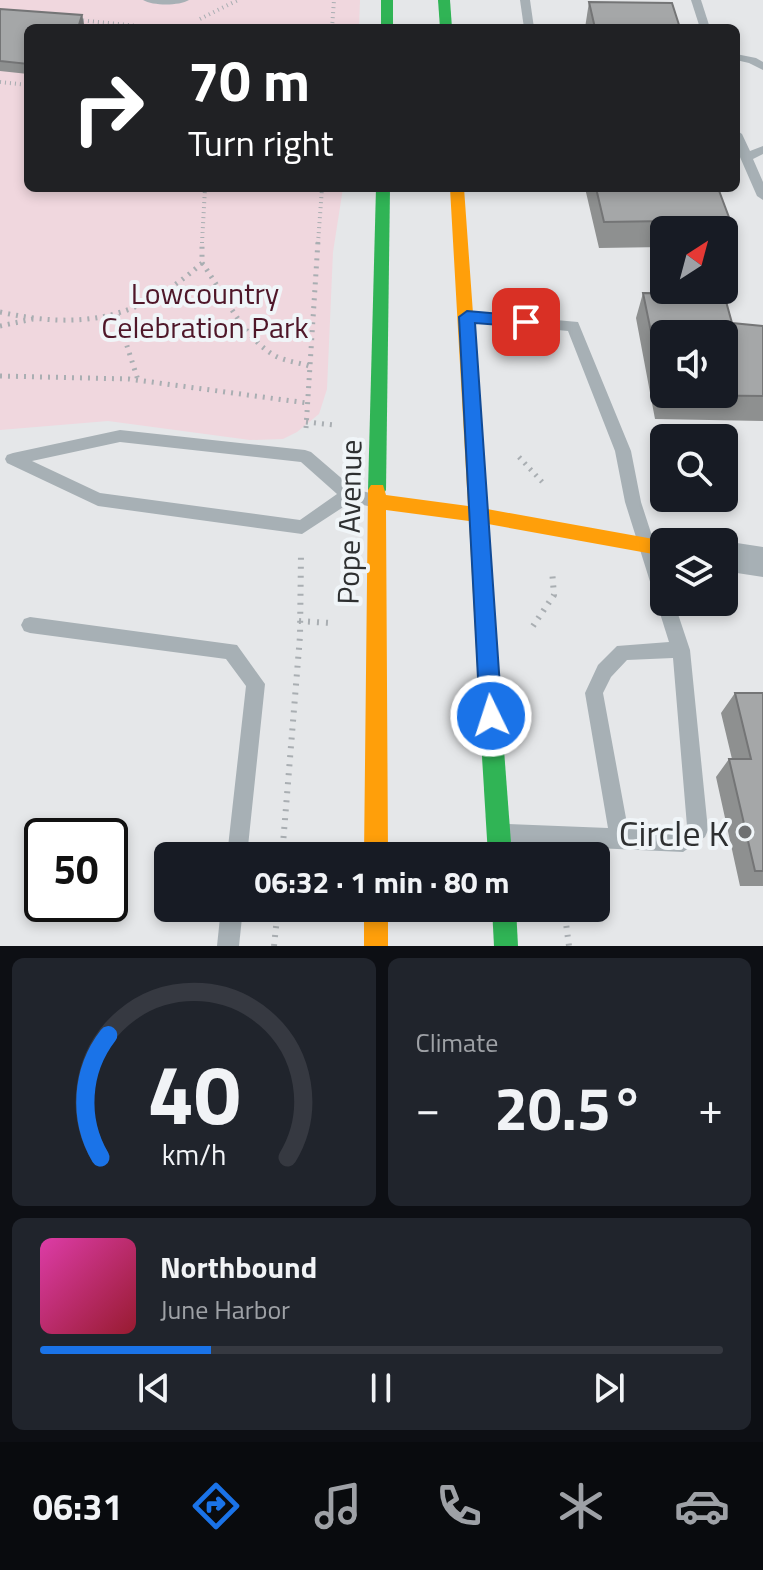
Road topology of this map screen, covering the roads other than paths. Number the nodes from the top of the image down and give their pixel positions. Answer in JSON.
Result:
{"nodes":[{"id":1,"x":148,"y":0,"type":"edge"},
{"id":2,"x":184,"y":0,"type":"edge"},
{"id":3,"x":387,"y":0,"type":"edge"},
{"id":4,"x":444,"y":0,"type":"edge"},
{"id":5,"x":525,"y":0,"type":"edge"},
{"id":6,"x":696,"y":0,"type":"edge"},
{"id":7,"x":387,"y":24,"type":"edge"},
{"id":8,"x":446,"y":24,"type":"edge"},
{"id":9,"x":528,"y":24,"type":"edge"},
{"id":10,"x":704,"y":24,"type":"edge"},
{"id":11,"x":740,"y":58,"type":"edge"},
{"id":12,"x":763,"y":67,"type":"edge"},
{"id":13,"x":740,"y":143,"type":"edge"},
{"id":14,"x":763,"y":150,"type":"edge"},
{"id":15,"x":746,"y":157,"type":"junction"},
{"id":16,"x":383,"y":192,"type":"edge"},
{"id":17,"x":457,"y":192,"type":"edge"},
{"id":18,"x":763,"y":196,"type":"edge"},
{"id":19,"x":467,"y":317,"type":"junction"},
{"id":20,"x":6,"y":460,"type":"edge"},
{"id":21,"x":349,"y":495,"type":"junction"},
{"id":22,"x":378,"y":501,"type":"junction"},
{"id":23,"x":478,"y":515,"type":"junction"},
{"id":24,"x":650,"y":531,"type":"edge"},
{"id":25,"x":650,"y":545,"type":"edge"},
{"id":26,"x":738,"y":558,"type":"edge"},
{"id":27,"x":763,"y":562,"type":"edge"},
{"id":28,"x":669,"y":616,"type":"edge"},
{"id":29,"x":30,"y":625,"type":"dead end"},
{"id":30,"x":681,"y":650,"type":"junction"},
{"id":31,"x":499,"y":834,"type":"junction"},
{"id":32,"x":620,"y":839,"type":"junction"},
{"id":33,"x":239,"y":842,"type":"edge"},
{"id":34,"x":376,"y":842,"type":"edge"},
{"id":35,"x":499,"y":842,"type":"edge"},
{"id":36,"x":231,"y":922,"type":"edge"},
{"id":37,"x":376,"y":922,"type":"edge"},
{"id":38,"x":505,"y":922,"type":"edge"},
{"id":39,"x":228,"y":946,"type":"edge"},
{"id":40,"x":376,"y":946,"type":"edge"},
{"id":41,"x":506,"y":946,"type":"edge"}],
"edges":[{"from":1,"to":2,"type":"lane"},
{"from":3,"to":7,"type":"main road"},
{"from":4,"to":8,"type":"main road"},
{"from":5,"to":9,"type":"lane"},
{"from":6,"to":10,"type":"lane"},
{"from":11,"to":12,"type":"lane"},
{"from":13,"to":15,"type":"lane"},
{"from":14,"to":15,"type":"lane"},
{"from":15,"to":18,"type":"lane"},
{"from":16,"to":22,"type":"main road","name":"Pope Avenue"},
{"from":17,"to":19,"type":"main road"},
{"from":19,"to":23,"type":"main road"},
{"from":19,"to":24,"type":"lane"},
{"from":20,"to":21,"type":"lane"},
{"from":20,"to":21,"type":"lane"},
{"from":21,"to":22,"type":"lane"},
{"from":22,"to":23,"type":"main road"},
{"from":22,"to":34,"type":"main road","name":"Pope Avenue"},
{"from":23,"to":25,"type":"main road"},
{"from":23,"to":31,"type":"main road"},
{"from":26,"to":27,"type":"street"},
{"from":28,"to":30,"type":"lane"},
{"from":29,"to":33,"type":"lane"},
{"from":30,"to":32,"type":"lane"},
{"from":30,"to":32,"type":"lane"},
{"from":31,"to":32,"type":"lane"},
{"from":31,"to":35,"type":"main road"},
{"from":36,"to":39,"type":"lane"},
{"from":37,"to":40,"type":"main road"},
{"from":38,"to":41,"type":"main road"}]}
